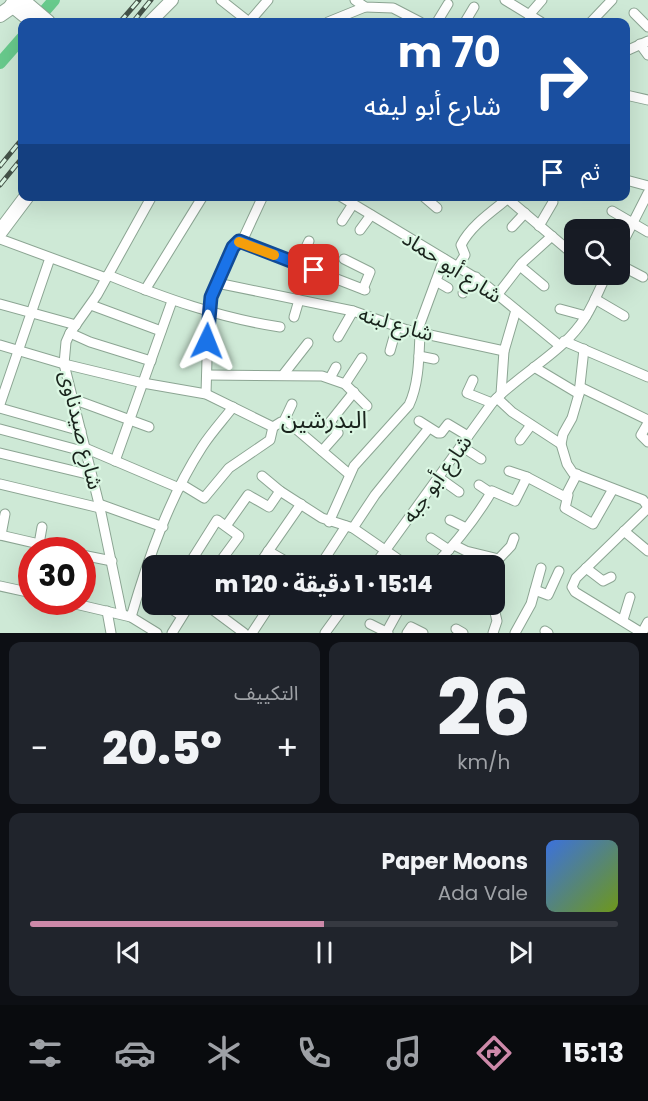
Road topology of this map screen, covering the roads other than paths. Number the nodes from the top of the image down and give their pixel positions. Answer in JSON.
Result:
{"nodes":[{"id":1,"x":172,"y":0,"type":"edge"},
{"id":2,"x":221,"y":0,"type":"edge"},
{"id":3,"x":268,"y":0,"type":"edge"},
{"id":4,"x":355,"y":0,"type":"edge"},
{"id":5,"x":505,"y":0,"type":"edge"},
{"id":6,"x":542,"y":0,"type":"edge"},
{"id":7,"x":612,"y":0,"type":"edge"},
{"id":8,"x":16,"y":1,"type":"edge"},
{"id":9,"x":394,"y":4,"type":"edge"},
{"id":10,"x":448,"y":4,"type":"dead end"},
{"id":11,"x":365,"y":7,"type":"junction"},
{"id":12,"x":474,"y":7,"type":"dead end"},
{"id":13,"x":634,"y":13,"type":"dead end"},
{"id":14,"x":0,"y":15,"type":"edge"},
{"id":15,"x":529,"y":15,"type":"junction"},
{"id":16,"x":34,"y":17,"type":"edge"},
{"id":17,"x":154,"y":18,"type":"edge"},
{"id":18,"x":244,"y":18,"type":"edge"},
{"id":19,"x":252,"y":18,"type":"edge"},
{"id":20,"x":339,"y":18,"type":"edge"},
{"id":21,"x":414,"y":18,"type":"edge"},
{"id":22,"x":439,"y":18,"type":"edge"},
{"id":23,"x":467,"y":18,"type":"edge"},
{"id":24,"x":534,"y":18,"type":"edge"},
{"id":25,"x":595,"y":18,"type":"edge"},
{"id":26,"x":648,"y":27,"type":"edge"},
{"id":27,"x":644,"y":43,"type":"edge"},
{"id":28,"x":630,"y":49,"type":"edge"},
{"id":29,"x":648,"y":55,"type":"edge"},
{"id":30,"x":630,"y":96,"type":"edge"},
{"id":31,"x":648,"y":100,"type":"edge"},
{"id":32,"x":630,"y":181,"type":"edge"},
{"id":33,"x":648,"y":186,"type":"edge"},
{"id":34,"x":648,"y":194,"type":"edge"},
{"id":35,"x":23,"y":201,"type":"edge"},
{"id":36,"x":150,"y":201,"type":"edge"},
{"id":37,"x":200,"y":201,"type":"edge"},
{"id":38,"x":257,"y":201,"type":"edge"},
{"id":39,"x":348,"y":201,"type":"edge"},
{"id":40,"x":505,"y":201,"type":"edge"},
{"id":41,"x":512,"y":201,"type":"edge"},
{"id":42,"x":553,"y":202,"type":"dead end"},
{"id":43,"x":352,"y":204,"type":"junction"},
{"id":44,"x":612,"y":211,"type":"dead end"},
{"id":45,"x":525,"y":213,"type":"junction"},
{"id":46,"x":370,"y":215,"type":"junction"},
{"id":47,"x":342,"y":221,"type":"dead end"},
{"id":48,"x":633,"y":222,"type":"junction"},
{"id":49,"x":539,"y":226,"type":"junction"},
{"id":50,"x":512,"y":227,"type":"dead end"},
{"id":51,"x":630,"y":227,"type":"edge"},
{"id":52,"x":360,"y":230,"type":"dead end"},
{"id":53,"x":0,"y":232,"type":"edge"},
{"id":54,"x":648,"y":232,"type":"edge"},
{"id":55,"x":552,"y":236,"type":"junction"},
{"id":56,"x":0,"y":239,"type":"edge"},
{"id":57,"x":239,"y":241,"type":"junction"},
{"id":58,"x":309,"y":241,"type":"dead end"},
{"id":59,"x":564,"y":246,"type":"edge"},
{"id":60,"x":50,"y":258,"type":"junction"},
{"id":61,"x":344,"y":259,"type":"dead end"},
{"id":62,"x":444,"y":259,"type":"junction"},
{"id":63,"x":298,"y":264,"type":"junction"},
{"id":64,"x":355,"y":264,"type":"junction"},
{"id":65,"x":520,"y":266,"type":"junction"},
{"id":66,"x":458,"y":267,"type":"junction"},
{"id":67,"x":630,"y":270,"type":"edge"},
{"id":68,"x":107,"y":276,"type":"junction"},
{"id":69,"x":476,"y":277,"type":"junction"},
{"id":70,"x":643,"y":277,"type":"dead end"},
{"id":71,"x":436,"y":281,"type":"junction"},
{"id":72,"x":217,"y":283,"type":"junction"},
{"id":73,"x":346,"y":283,"type":"junction"},
{"id":74,"x":600,"y":285,"type":"edge"},
{"id":75,"x":544,"y":286,"type":"dead end"},
{"id":76,"x":448,"y":288,"type":"dead end"},
{"id":77,"x":145,"y":290,"type":"junction"},
{"id":78,"x":462,"y":292,"type":"dead end"},
{"id":79,"x":498,"y":294,"type":"junction"},
{"id":80,"x":595,"y":299,"type":"junction"},
{"id":81,"x":299,"y":300,"type":"junction"},
{"id":82,"x":172,"y":301,"type":"junction"},
{"id":83,"x":0,"y":303,"type":"edge"},
{"id":84,"x":91,"y":305,"type":"junction"},
{"id":85,"x":561,"y":309,"type":"dead end"},
{"id":86,"x":516,"y":310,"type":"junction"},
{"id":87,"x":209,"y":311,"type":"junction"},
{"id":88,"x":353,"y":311,"type":"junction"},
{"id":89,"x":31,"y":312,"type":"junction"},
{"id":90,"x":586,"y":316,"type":"junction"},
{"id":91,"x":624,"y":316,"type":"dead end"},
{"id":92,"x":294,"y":317,"type":"dead end"},
{"id":93,"x":397,"y":326,"type":"junction"},
{"id":94,"x":280,"y":327,"type":"dead end"},
{"id":95,"x":73,"y":329,"type":"junction"},
{"id":96,"x":161,"y":331,"type":"junction"},
{"id":97,"x":418,"y":332,"type":"junction"},
{"id":98,"x":338,"y":337,"type":"dead end"},
{"id":99,"x":308,"y":343,"type":"dead end"},
{"id":100,"x":562,"y":343,"type":"junction"},
{"id":101,"x":0,"y":345,"type":"edge"},
{"id":102,"x":584,"y":349,"type":"junction"},
{"id":103,"x":18,"y":351,"type":"junction"},
{"id":104,"x":390,"y":351,"type":"dead end"},
{"id":105,"x":504,"y":351,"type":"junction"},
{"id":106,"x":419,"y":357,"type":"junction"},
{"id":107,"x":362,"y":358,"type":"dead end"},
{"id":108,"x":434,"y":359,"type":"dead end"},
{"id":109,"x":151,"y":361,"type":"junction"},
{"id":110,"x":64,"y":364,"type":"junction"},
{"id":111,"x":336,"y":367,"type":"dead end"},
{"id":112,"x":534,"y":367,"type":"junction"},
{"id":113,"x":207,"y":375,"type":"junction"},
{"id":114,"x":283,"y":375,"type":"junction"},
{"id":115,"x":648,"y":377,"type":"edge"},
{"id":116,"x":330,"y":378,"type":"junction"},
{"id":117,"x":473,"y":380,"type":"dead end"},
{"id":118,"x":143,"y":383,"type":"junction"},
{"id":119,"x":345,"y":384,"type":"junction"},
{"id":120,"x":580,"y":390,"type":"junction"},
{"id":121,"x":354,"y":392,"type":"junction"},
{"id":122,"x":206,"y":394,"type":"junction"},
{"id":123,"x":497,"y":398,"type":"junction"},
{"id":124,"x":73,"y":399,"type":"junction"},
{"id":125,"x":292,"y":404,"type":"dead end"},
{"id":126,"x":0,"y":406,"type":"edge"},
{"id":127,"x":367,"y":406,"type":"dead end"},
{"id":128,"x":233,"y":407,"type":"junction"},
{"id":129,"x":130,"y":420,"type":"junction"},
{"id":130,"x":284,"y":421,"type":"junction"},
{"id":131,"x":419,"y":421,"type":"dead end"},
{"id":132,"x":648,"y":421,"type":"edge"},
{"id":133,"x":531,"y":425,"type":"junction"},
{"id":134,"x":149,"y":427,"type":"dead end"},
{"id":135,"x":273,"y":427,"type":"junction"},
{"id":136,"x":429,"y":428,"type":"junction"},
{"id":137,"x":0,"y":429,"type":"edge"},
{"id":138,"x":81,"y":431,"type":"junction"},
{"id":139,"x":468,"y":436,"type":"junction"},
{"id":140,"x":520,"y":440,"type":"dead end"},
{"id":141,"x":648,"y":442,"type":"edge"},
{"id":142,"x":561,"y":444,"type":"junction"},
{"id":143,"x":461,"y":446,"type":"junction"},
{"id":144,"x":86,"y":450,"type":"junction"},
{"id":145,"x":322,"y":451,"type":"junction"},
{"id":146,"x":0,"y":453,"type":"edge"},
{"id":147,"x":481,"y":459,"type":"dead end"},
{"id":148,"x":115,"y":461,"type":"junction"},
{"id":149,"x":509,"y":471,"type":"dead end"},
{"id":150,"x":349,"y":474,"type":"junction"},
{"id":151,"x":577,"y":474,"type":"junction"},
{"id":152,"x":91,"y":475,"type":"junction"},
{"id":153,"x":262,"y":476,"type":"dead end"},
{"id":154,"x":438,"y":477,"type":"junction"},
{"id":155,"x":527,"y":477,"type":"junction"},
{"id":156,"x":0,"y":484,"type":"edge"},
{"id":157,"x":479,"y":485,"type":"dead end"},
{"id":158,"x":180,"y":486,"type":"junction"},
{"id":159,"x":613,"y":489,"type":"junction"},
{"id":160,"x":280,"y":491,"type":"junction"},
{"id":161,"x":459,"y":492,"type":"dead end"},
{"id":162,"x":491,"y":493,"type":"junction"},
{"id":163,"x":568,"y":495,"type":"junction"},
{"id":164,"x":301,"y":504,"type":"junction"},
{"id":165,"x":100,"y":506,"type":"junction"},
{"id":166,"x":648,"y":507,"type":"edge"},
{"id":167,"x":5,"y":514,"type":"dead end"},
{"id":168,"x":450,"y":519,"type":"dead end"},
{"id":169,"x":329,"y":522,"type":"junction"},
{"id":170,"x":226,"y":526,"type":"junction"},
{"id":171,"x":42,"y":527,"type":"dead end"},
{"id":172,"x":163,"y":527,"type":"junction"},
{"id":173,"x":349,"y":527,"type":"junction"},
{"id":174,"x":466,"y":528,"type":"junction"},
{"id":175,"x":624,"y":531,"type":"junction"},
{"id":176,"x":0,"y":535,"type":"edge"},
{"id":177,"x":40,"y":537,"type":"edge"},
{"id":178,"x":431,"y":538,"type":"dead end"},
{"id":179,"x":514,"y":538,"type":"dead end"},
{"id":180,"x":18,"y":539,"type":"edge"},
{"id":181,"x":451,"y":547,"type":"junction"},
{"id":182,"x":386,"y":550,"type":"junction"},
{"id":183,"x":268,"y":551,"type":"junction"},
{"id":184,"x":648,"y":551,"type":"edge"},
{"id":185,"x":194,"y":555,"type":"edge"},
{"id":186,"x":226,"y":555,"type":"edge"},
{"id":187,"x":265,"y":555,"type":"edge"},
{"id":188,"x":275,"y":555,"type":"edge"},
{"id":189,"x":328,"y":555,"type":"edge"},
{"id":190,"x":382,"y":555,"type":"edge"},
{"id":191,"x":393,"y":555,"type":"edge"},
{"id":192,"x":444,"y":555,"type":"edge"},
{"id":193,"x":477,"y":555,"type":"edge"},
{"id":194,"x":503,"y":555,"type":"edge"},
{"id":195,"x":96,"y":558,"type":"edge"},
{"id":196,"x":112,"y":561,"type":"junction"},
{"id":197,"x":541,"y":568,"type":"dead end"},
{"id":198,"x":586,"y":568,"type":"junction"},
{"id":199,"x":560,"y":571,"type":"dead end"},
{"id":200,"x":611,"y":577,"type":"dead end"},
{"id":201,"x":0,"y":586,"type":"edge"},
{"id":202,"x":18,"y":590,"type":"edge"},
{"id":203,"x":535,"y":590,"type":"junction"},
{"id":204,"x":630,"y":597,"type":"dead end"},
{"id":205,"x":96,"y":609,"type":"edge"},
{"id":206,"x":107,"y":611,"type":"junction"},
{"id":207,"x":220,"y":615,"type":"edge"},
{"id":208,"x":264,"y":615,"type":"edge"},
{"id":209,"x":335,"y":615,"type":"edge"},
{"id":210,"x":396,"y":615,"type":"edge"},
{"id":211,"x":495,"y":615,"type":"edge"},
{"id":212,"x":127,"y":616,"type":"junction"},
{"id":213,"x":182,"y":616,"type":"edge"},
{"id":214,"x":623,"y":620,"type":"junction"},
{"id":215,"x":648,"y":622,"type":"edge"},
{"id":216,"x":370,"y":624,"type":"dead end"},
{"id":217,"x":495,"y":632,"type":"edge"},
{"id":218,"x":111,"y":633,"type":"edge"},
{"id":219,"x":157,"y":633,"type":"edge"},
{"id":220,"x":172,"y":633,"type":"edge"},
{"id":221,"x":244,"y":633,"type":"edge"},
{"id":222,"x":252,"y":633,"type":"edge"},
{"id":223,"x":325,"y":633,"type":"edge"},
{"id":224,"x":387,"y":633,"type":"edge"},
{"id":225,"x":407,"y":633,"type":"edge"},
{"id":226,"x":423,"y":633,"type":"edge"},
{"id":227,"x":515,"y":633,"type":"edge"},
{"id":228,"x":642,"y":633,"type":"edge"}],
"edges":[{"from":1,"to":17,"type":"street"},
{"from":2,"to":18,"type":"street"},
{"from":3,"to":19,"type":"street"},
{"from":4,"to":11,"type":"street"},
{"from":5,"to":15,"type":"street"},
{"from":6,"to":15,"type":"street"},
{"from":7,"to":25,"type":"street"},
{"from":8,"to":14,"type":"main road"},
{"from":8,"to":16,"type":"main road"},
{"from":9,"to":11,"type":"street"},
{"from":9,"to":21,"type":"street"},
{"from":10,"to":22,"type":"street"},
{"from":11,"to":20,"type":"street"},
{"from":12,"to":23,"type":"street"},
{"from":13,"to":26,"type":"street"},
{"from":15,"to":24,"type":"street"},
{"from":27,"to":28,"type":"street"},
{"from":27,"to":29,"type":"street"},
{"from":30,"to":31,"type":"street"},
{"from":32,"to":33,"type":"street"},
{"from":34,"to":48,"type":"street"},
{"from":35,"to":53,"type":"main road"},
{"from":36,"to":68,"type":"street","name":"شارع صيدناوى"},
{"from":37,"to":77,"type":"street"},
{"from":38,"to":57,"type":"street"},
{"from":39,"to":43,"type":"street","name":"شارع أبو حماد"},
{"from":40,"to":66,"type":"street"},
{"from":41,"to":45,"type":"street"},
{"from":42,"to":49,"type":"street"},
{"from":43,"to":46,"type":"street","name":"شارع أبو حماد"},
{"from":43,"to":47,"type":"street"},
{"from":44,"to":48,"type":"street"},
{"from":45,"to":49,"type":"street"},
{"from":45,"to":50,"type":"street"},
{"from":46,"to":52,"type":"street"},
{"from":46,"to":62,"type":"street","name":"شارع أبو حماد"},
{"from":48,"to":51,"type":"street"},
{"from":48,"to":54,"type":"street"},
{"from":49,"to":55,"type":"street"},
{"from":55,"to":59,"type":"street"},
{"from":55,"to":65,"type":"street"},
{"from":56,"to":60,"type":"street"},
{"from":57,"to":63,"type":"street"},
{"from":57,"to":72,"type":"street"},
{"from":58,"to":63,"type":"street"},
{"from":60,"to":68,"type":"street"},
{"from":60,"to":89,"type":"street"},
{"from":61,"to":64,"type":"street"},
{"from":62,"to":66,"type":"street","name":"شارع أبو حماد"},
{"from":62,"to":71,"type":"street"},
{"from":63,"to":73,"type":"street"},
{"from":64,"to":73,"type":"street"},
{"from":64,"to":73,"type":"street"},
{"from":65,"to":75,"type":"street"},
{"from":65,"to":79,"type":"street"},
{"from":66,"to":69,"type":"street","name":"شارع أبو حماد"},
{"from":67,"to":70,"type":"street"},
{"from":68,"to":77,"type":"street"},
{"from":68,"to":84,"type":"street","name":"شارع صيدناوى"},
{"from":69,"to":78,"type":"street"},
{"from":69,"to":79,"type":"street","name":"شارع أبو حماد"},
{"from":71,"to":76,"type":"street"},
{"from":71,"to":97,"type":"street"},
{"from":72,"to":81,"type":"street","name":"شارع لبنه"},
{"from":72,"to":87,"type":"street"},
{"from":74,"to":80,"type":"street","name":"شارع أبو جبه"},
{"from":77,"to":82,"type":"street"},
{"from":79,"to":86,"type":"street","name":"شارع أبو حماد"},
{"from":80,"to":90,"type":"street","name":"شارع أبو جبه"},
{"from":80,"to":91,"type":"street"},
{"from":81,"to":88,"type":"street","name":"شارع لبنه"},
{"from":81,"to":92,"type":"street"},
{"from":82,"to":87,"type":"street"},
{"from":82,"to":96,"type":"street"},
{"from":83,"to":89,"type":"street"},
{"from":84,"to":95,"type":"street","name":"شارع صيدناوى"},
{"from":84,"to":96,"type":"street"},
{"from":85,"to":90,"type":"street"},
{"from":86,"to":100,"type":"street","name":"شارع أبو حماد"},
{"from":86,"to":105,"type":"street"},
{"from":87,"to":94,"type":"street"},
{"from":87,"to":113,"type":"street"},
{"from":88,"to":93,"type":"street","name":"شارع لبنه"},
{"from":88,"to":98,"type":"street"},
{"from":89,"to":95,"type":"street"},
{"from":89,"to":103,"type":"street"},
{"from":90,"to":100,"type":"street","name":"شارع أبو جبه"},
{"from":93,"to":97,"type":"street","name":"شارع لبنه"},
{"from":93,"to":104,"type":"street"},
{"from":95,"to":109,"type":"street"},
{"from":95,"to":110,"type":"street","name":"شارع صيدناوى"},
{"from":96,"to":109,"type":"street"},
{"from":97,"to":105,"type":"street","name":"شارع لبنه"},
{"from":97,"to":106,"type":"street"},
{"from":99,"to":114,"type":"street"},
{"from":100,"to":102,"type":"street","name":"شارع أبو حماد"},
{"from":100,"to":112,"type":"street","name":"شارع أبو جبه"},
{"from":101,"to":103,"type":"street"},
{"from":102,"to":115,"type":"street","name":"شارع أبو حماد"},
{"from":102,"to":120,"type":"street"},
{"from":103,"to":110,"type":"street"},
{"from":103,"to":126,"type":"street"},
{"from":105,"to":123,"type":"street"},
{"from":106,"to":108,"type":"street"},
{"from":106,"to":150,"type":"street"},
{"from":107,"to":119,"type":"street"},
{"from":109,"to":118,"type":"street"},
{"from":110,"to":118,"type":"street"},
{"from":110,"to":124,"type":"street","name":"شارع صيدناوى"},
{"from":111,"to":116,"type":"street"},
{"from":112,"to":120,"type":"street"},
{"from":112,"to":123,"type":"street","name":"شارع أبو جبه"},
{"from":113,"to":114,"type":"street"},
{"from":113,"to":122,"type":"street"},
{"from":114,"to":116,"type":"street"},
{"from":116,"to":119,"type":"street"},
{"from":117,"to":123,"type":"street"},
{"from":118,"to":122,"type":"street"},
{"from":118,"to":129,"type":"street"},
{"from":119,"to":121,"type":"street"},
{"from":120,"to":132,"type":"street"},
{"from":120,"to":142,"type":"street"},
{"from":121,"to":127,"type":"street"},
{"from":121,"to":145,"type":"street"},
{"from":122,"to":128,"type":"street"},
{"from":123,"to":133,"type":"street"},
{"from":123,"to":139,"type":"street","name":"شارع أبو جبه"},
{"from":124,"to":129,"type":"street"},
{"from":124,"to":138,"type":"street","name":"شارع صيدناوى"},
{"from":125,"to":130,"type":"street"},
{"from":126,"to":138,"type":"street"},
{"from":128,"to":135,"type":"street"},
{"from":128,"to":158,"type":"street"},
{"from":129,"to":134,"type":"street"},
{"from":129,"to":148,"type":"street"},
{"from":130,"to":135,"type":"street"},
{"from":130,"to":145,"type":"street"},
{"from":131,"to":136,"type":"street"},
{"from":132,"to":141,"type":"street"},
{"from":133,"to":140,"type":"street"},
{"from":133,"to":142,"type":"street"},
{"from":135,"to":158,"type":"street"},
{"from":136,"to":139,"type":"street"},
{"from":136,"to":173,"type":"street"},
{"from":137,"to":144,"type":"street"},
{"from":138,"to":144,"type":"street","name":"شارع صيدناوى"},
{"from":139,"to":143,"type":"street","name":"شارع أبو جبه"},
{"from":142,"to":151,"type":"street"},
{"from":143,"to":147,"type":"street"},
{"from":143,"to":154,"type":"street","name":"شارع أبو جبه"},
{"from":144,"to":148,"type":"street"},
{"from":144,"to":152,"type":"street","name":"شارع صيدناوى"},
{"from":145,"to":150,"type":"street"},
{"from":146,"to":152,"type":"street"},
{"from":148,"to":158,"type":"street"},
{"from":149,"to":155,"type":"street"},
{"from":150,"to":169,"type":"street"},
{"from":151,"to":159,"type":"street"},
{"from":151,"to":163,"type":"street"},
{"from":152,"to":165,"type":"street","name":"شارع صيدناوى"},
{"from":153,"to":160,"type":"street"},
{"from":154,"to":161,"type":"street"},
{"from":154,"to":182,"type":"street","name":"شارع أبو جبه"},
{"from":155,"to":162,"type":"street"},
{"from":155,"to":163,"type":"street"},
{"from":156,"to":165,"type":"street"},
{"from":157,"to":162,"type":"street"},
{"from":158,"to":172,"type":"street"},
{"from":159,"to":163,"type":"street"},
{"from":159,"to":166,"type":"street"},
{"from":160,"to":164,"type":"street"},
{"from":160,"to":170,"type":"street"},
{"from":162,"to":174,"type":"street"},
{"from":164,"to":169,"type":"street"},
{"from":164,"to":183,"type":"street"},
{"from":165,"to":172,"type":"street"},
{"from":165,"to":196,"type":"street","name":"شارع صيدناوى"},
{"from":166,"to":175,"type":"street"},
{"from":167,"to":176,"type":"street"},
{"from":168,"to":174,"type":"street"},
{"from":169,"to":173,"type":"street"},
{"from":170,"to":185,"type":"street"},
{"from":170,"to":186,"type":"street"},
{"from":171,"to":177,"type":"street"},
{"from":172,"to":212,"type":"street"},
{"from":173,"to":182,"type":"street"},
{"from":173,"to":189,"type":"street"},
{"from":174,"to":181,"type":"street"},
{"from":175,"to":184,"type":"street"},
{"from":175,"to":198,"type":"street"},
{"from":176,"to":180,"type":"street"},
{"from":178,"to":181,"type":"street"},
{"from":179,"to":194,"type":"street"},
{"from":181,"to":192,"type":"street"},
{"from":181,"to":193,"type":"street"},
{"from":182,"to":190,"type":"street","name":"شارع أبو جبه"},
{"from":182,"to":191,"type":"street"},
{"from":183,"to":187,"type":"street"},
{"from":183,"to":188,"type":"street"},
{"from":195,"to":196,"type":"street"},
{"from":196,"to":212,"type":"street","name":"شارع صيدناوى"},
{"from":197,"to":203,"type":"street"},
{"from":198,"to":200,"type":"street"},
{"from":198,"to":214,"type":"street"},
{"from":199,"to":203,"type":"street"},
{"from":201,"to":202,"type":"street"},
{"from":203,"to":227,"type":"street"},
{"from":204,"to":214,"type":"street"},
{"from":205,"to":206,"type":"street"},
{"from":206,"to":212,"type":"street"},
{"from":206,"to":218,"type":"street"},
{"from":207,"to":221,"type":"street"},
{"from":208,"to":222,"type":"street"},
{"from":209,"to":223,"type":"street"},
{"from":210,"to":224,"type":"street"},
{"from":211,"to":217,"type":"street"},
{"from":212,"to":219,"type":"street"},
{"from":213,"to":220,"type":"street"},
{"from":214,"to":228,"type":"street"},
{"from":215,"to":228,"type":"street"},
{"from":216,"to":224,"type":"street"},
{"from":225,"to":226,"type":"street"}]}
